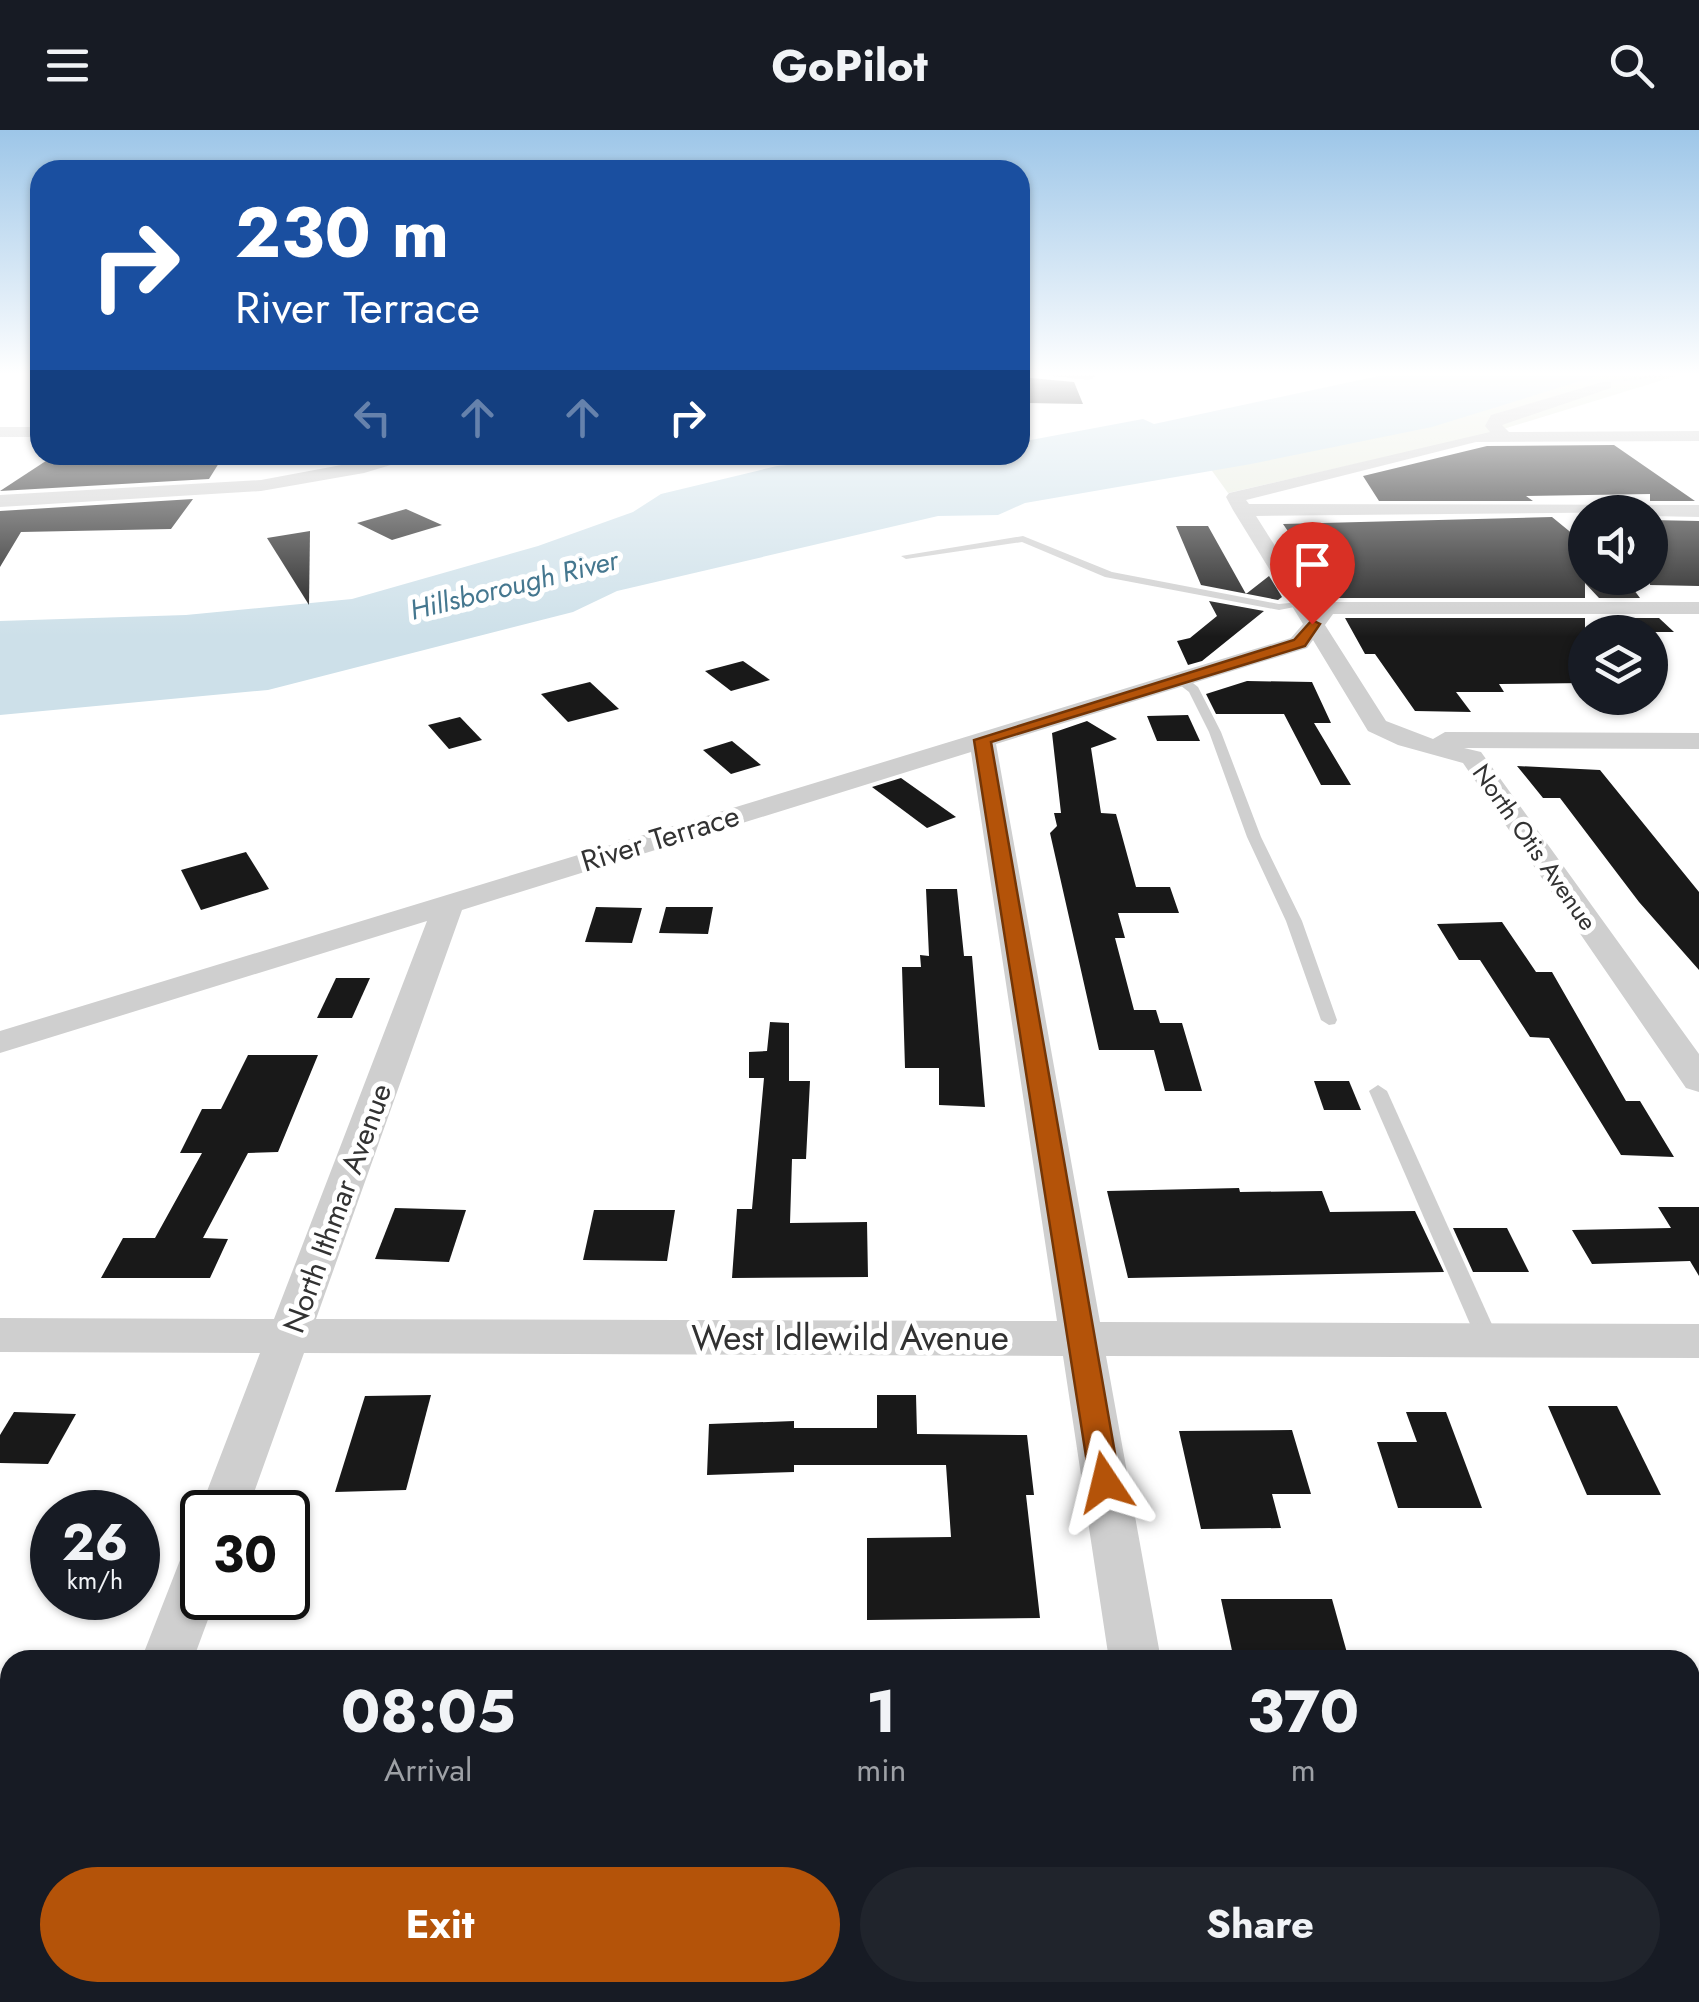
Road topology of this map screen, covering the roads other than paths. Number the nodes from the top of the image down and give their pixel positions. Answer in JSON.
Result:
{"nodes":[{"id":1,"x":1374,"y":462,"type":"edge"},
{"id":2,"x":369,"y":465,"type":"edge"},
{"id":3,"x":0,"y":501,"type":"edge"},
{"id":4,"x":1242,"y":510,"type":"junction"},
{"id":5,"x":1699,"y":511,"type":"edge"},
{"id":6,"x":906,"y":556,"type":"dead end"},
{"id":7,"x":1699,"y":608,"type":"edge"},
{"id":8,"x":1306,"y":615,"type":"junction"},
{"id":9,"x":1180,"y":680,"type":"junction"},
{"id":10,"x":982,"y":740,"type":"junction"},
{"id":11,"x":1407,"y":740,"type":"junction"},
{"id":12,"x":1699,"y":740,"type":"edge"},
{"id":13,"x":449,"y":903,"type":"junction"},
{"id":14,"x":1329,"y":1020,"type":"dead end"},
{"id":15,"x":0,"y":1042,"type":"edge"},
{"id":16,"x":1699,"y":1080,"type":"edge"},
{"id":17,"x":1378,"y":1091,"type":"dead end"},
{"id":18,"x":0,"y":1335,"type":"edge"},
{"id":19,"x":290,"y":1335,"type":"junction"},
{"id":20,"x":1081,"y":1338,"type":"junction"},
{"id":21,"x":1488,"y":1340,"type":"junction"},
{"id":22,"x":1699,"y":1341,"type":"edge"},
{"id":23,"x":231,"y":1490,"type":"edge"},
{"id":24,"x":182,"y":1620,"type":"edge"},
{"id":25,"x":171,"y":1650,"type":"edge"},
{"id":26,"x":1132,"y":1650,"type":"edge"}],
"edges":[{"from":1,"to":4,"type":"street"},
{"from":2,"to":3,"type":"street"},
{"from":4,"to":5,"type":"street"},
{"from":4,"to":8,"type":"street","name":"North Otis Avenue"},
{"from":6,"to":8,"type":"lane"},
{"from":7,"to":8,"type":"street","name":"River Terrace"},
{"from":8,"to":9,"type":"street","name":"River Terrace"},
{"from":8,"to":11,"type":"street","name":"North Otis Avenue"},
{"from":9,"to":10,"type":"street","name":"River Terrace"},
{"from":9,"to":14,"type":"lane"},
{"from":10,"to":13,"type":"street","name":"River Terrace"},
{"from":10,"to":20,"type":"street"},
{"from":11,"to":12,"type":"street"},
{"from":11,"to":16,"type":"street","name":"North Otis Avenue"},
{"from":13,"to":15,"type":"street","name":"River Terrace"},
{"from":13,"to":19,"type":"street","name":"North Ithmar Avenue"},
{"from":17,"to":21,"type":"lane"},
{"from":18,"to":19,"type":"street","name":"West Idlewild Avenue"},
{"from":19,"to":20,"type":"street","name":"West Idlewild Avenue"},
{"from":19,"to":23,"type":"street","name":"North Ithmar Avenue"},
{"from":20,"to":21,"type":"street","name":"West Idlewild Avenue"},
{"from":20,"to":26,"type":"street"},
{"from":21,"to":22,"type":"street","name":"West Idlewild Avenue"},
{"from":24,"to":25,"type":"street"}]}
